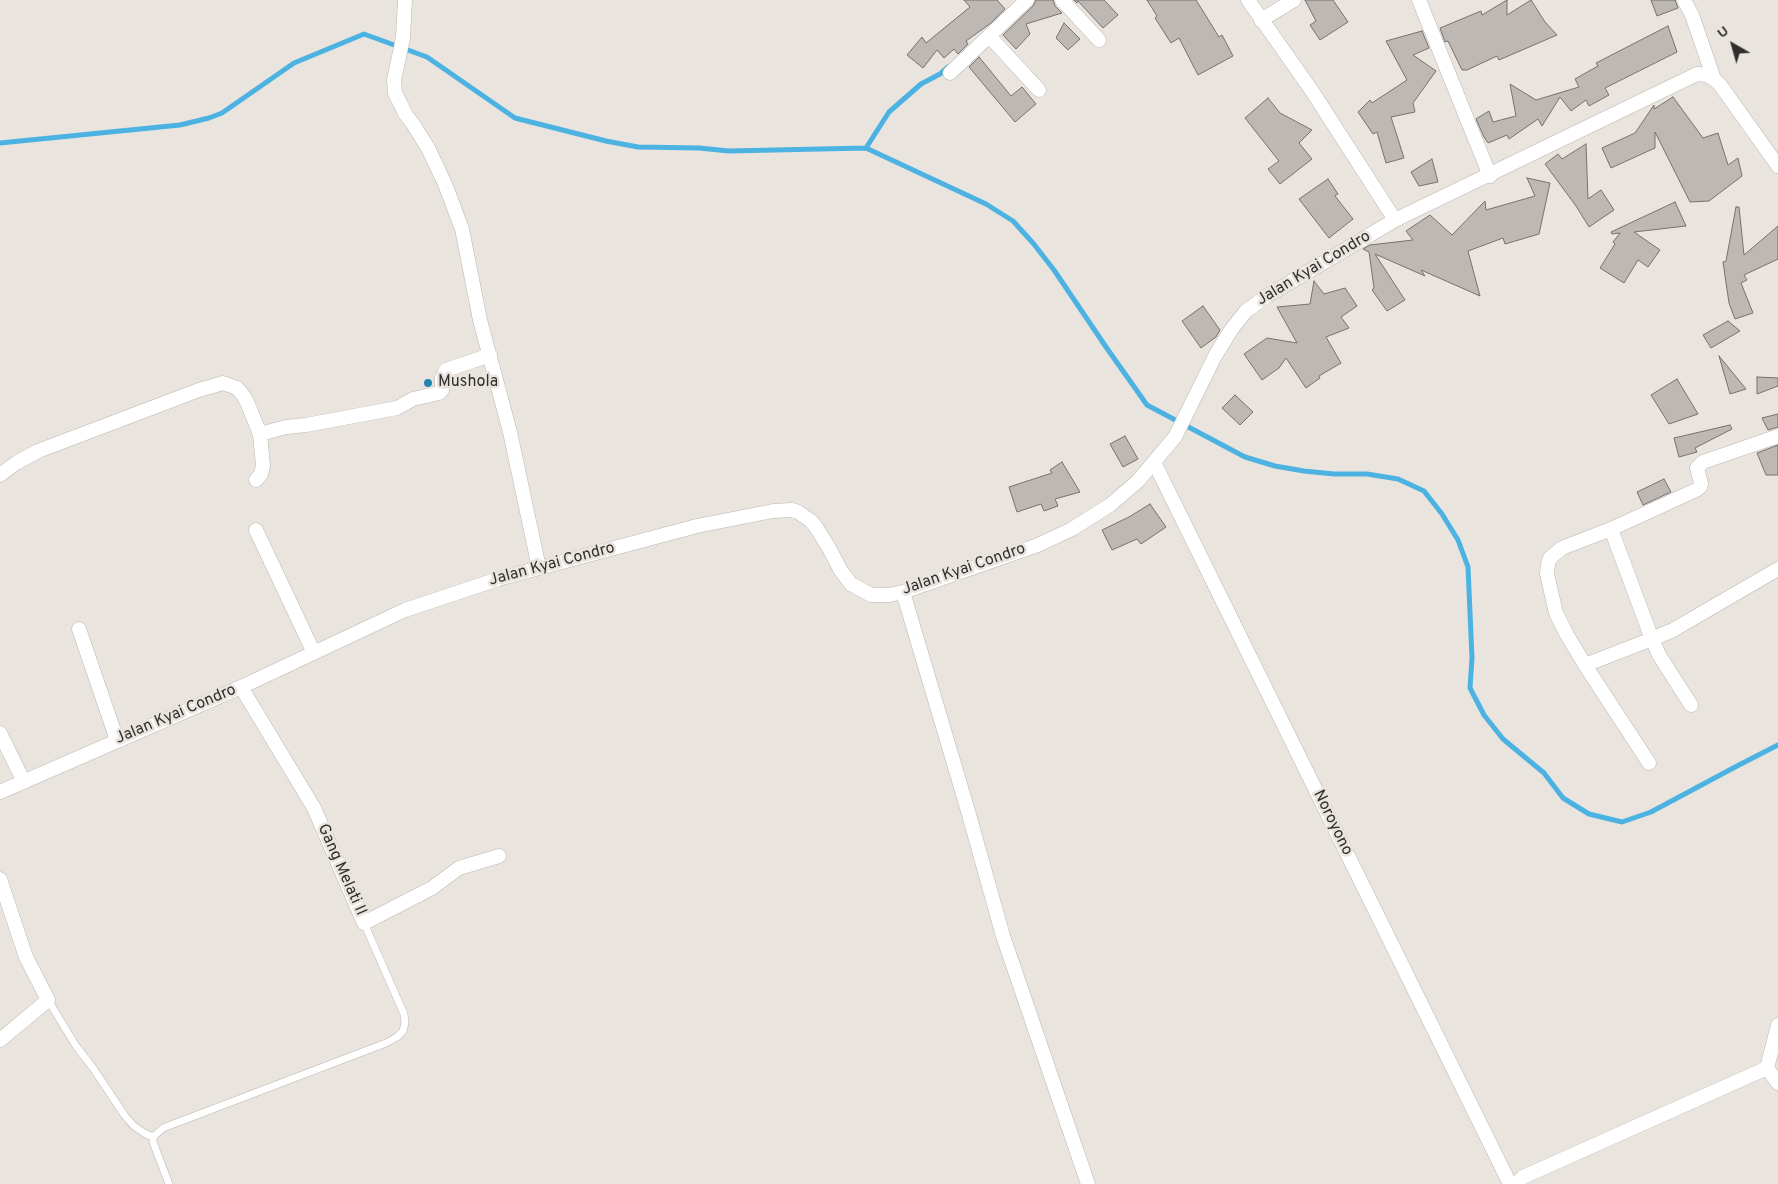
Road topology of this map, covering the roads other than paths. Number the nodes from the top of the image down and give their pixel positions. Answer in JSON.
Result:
{"nodes":[{"id":1,"x":405,"y":0,"type":"edge"},
{"id":2,"x":1062,"y":0,"type":"edge"},
{"id":3,"x":1248,"y":0,"type":"edge"},
{"id":4,"x":1294,"y":0,"type":"edge"},
{"id":5,"x":1419,"y":0,"type":"edge"},
{"id":6,"x":1684,"y":0,"type":"edge"},
{"id":7,"x":1024,"y":1,"type":"edge"},
{"id":8,"x":1261,"y":20,"type":"junction"},
{"id":9,"x":989,"y":36,"type":"junction"},
{"id":10,"x":1100,"y":40,"type":"dead end"},
{"id":11,"x":950,"y":73,"type":"dead end"},
{"id":12,"x":1714,"y":79,"type":"junction"},
{"id":13,"x":1039,"y":90,"type":"dead end"},
{"id":14,"x":1778,"y":166,"type":"edge"},
{"id":15,"x":1490,"y":176,"type":"junction"},
{"id":16,"x":1395,"y":220,"type":"junction"},
{"id":17,"x":490,"y":355,"type":"junction"},
{"id":18,"x":260,"y":434,"type":"junction"},
{"id":19,"x":1778,"y":436,"type":"edge"},
{"id":20,"x":1154,"y":462,"type":"junction"},
{"id":21,"x":0,"y":475,"type":"edge"},
{"id":22,"x":256,"y":480,"type":"dead end"},
{"id":23,"x":1611,"y":529,"type":"junction"},
{"id":24,"x":256,"y":530,"type":"dead end"},
{"id":25,"x":539,"y":568,"type":"junction"},
{"id":26,"x":1778,"y":569,"type":"edge"},
{"id":27,"x":903,"y":592,"type":"junction"},
{"id":28,"x":79,"y":629,"type":"dead end"},
{"id":29,"x":1652,"y":639,"type":"junction"},
{"id":30,"x":314,"y":653,"type":"junction"},
{"id":31,"x":1585,"y":665,"type":"junction"},
{"id":32,"x":241,"y":687,"type":"junction"},
{"id":33,"x":1691,"y":705,"type":"dead end"},
{"id":34,"x":0,"y":734,"type":"edge"},
{"id":35,"x":117,"y":740,"type":"junction"},
{"id":36,"x":1649,"y":763,"type":"dead end"},
{"id":37,"x":24,"y":782,"type":"junction"},
{"id":38,"x":0,"y":792,"type":"edge"},
{"id":39,"x":499,"y":856,"type":"dead end"},
{"id":40,"x":0,"y":879,"type":"edge"},
{"id":41,"x":364,"y":923,"type":"junction"},
{"id":42,"x":48,"y":1000,"type":"junction"},
{"id":43,"x":1778,"y":1025,"type":"edge"},
{"id":44,"x":0,"y":1040,"type":"edge"},
{"id":45,"x":1767,"y":1068,"type":"junction"},
{"id":46,"x":1778,"y":1083,"type":"edge"},
{"id":47,"x":153,"y":1137,"type":"junction"},
{"id":48,"x":169,"y":1184,"type":"edge"},
{"id":49,"x":1088,"y":1184,"type":"edge"},
{"id":50,"x":1510,"y":1184,"type":"edge"},
{"id":51,"x":1516,"y":1184,"type":"edge"}],
"edges":[{"from":1,"to":17,"type":"street"},
{"from":2,"to":10,"type":"street"},
{"from":3,"to":8,"type":"street"},
{"from":4,"to":8,"type":"street"},
{"from":5,"to":15,"type":"street"},
{"from":6,"to":12,"type":"street"},
{"from":7,"to":9,"type":"street"},
{"from":8,"to":16,"type":"street"},
{"from":9,"to":11,"type":"street"},
{"from":9,"to":13,"type":"street"},
{"from":12,"to":14,"type":"street"},
{"from":12,"to":15,"type":"street","name":"Jalan Kyai Condro"},
{"from":15,"to":16,"type":"street","name":"Jalan Kyai Condro"},
{"from":16,"to":20,"type":"street","name":"Jalan Kyai Condro"},
{"from":17,"to":18,"type":"street"},
{"from":17,"to":25,"type":"street"},
{"from":18,"to":21,"type":"street"},
{"from":18,"to":22,"type":"street"},
{"from":19,"to":23,"type":"street"},
{"from":20,"to":27,"type":"street","name":"Jalan Kyai Condro"},
{"from":20,"to":50,"type":"street","name":"Noroyono"},
{"from":23,"to":29,"type":"street"},
{"from":23,"to":31,"type":"street"},
{"from":24,"to":30,"type":"street"},
{"from":25,"to":27,"type":"street","name":"Jalan Kyai Condro"},
{"from":25,"to":30,"type":"street","name":"Jalan Kyai Condro"},
{"from":26,"to":29,"type":"street"},
{"from":27,"to":49,"type":"street"},
{"from":28,"to":35,"type":"street"},
{"from":29,"to":31,"type":"street"},
{"from":29,"to":33,"type":"street"},
{"from":30,"to":32,"type":"street","name":"Jalan Kyai Condro"},
{"from":31,"to":36,"type":"street"},
{"from":32,"to":35,"type":"street","name":"Jalan Kyai Condro"},
{"from":32,"to":41,"type":"street","name":"Gang Melati II"},
{"from":34,"to":37,"type":"street"},
{"from":35,"to":37,"type":"street","name":"Jalan Kyai Condro"},
{"from":37,"to":38,"type":"street","name":"Jalan Kyai Condro"},
{"from":39,"to":41,"type":"street","name":"Gang Melati II"},
{"from":40,"to":42,"type":"street"},
{"from":41,"to":47,"type":"lane"},
{"from":42,"to":44,"type":"street"},
{"from":42,"to":47,"type":"lane"},
{"from":43,"to":45,"type":"street"},
{"from":45,"to":46,"type":"street"},
{"from":45,"to":51,"type":"street"},
{"from":47,"to":48,"type":"lane"}]}
